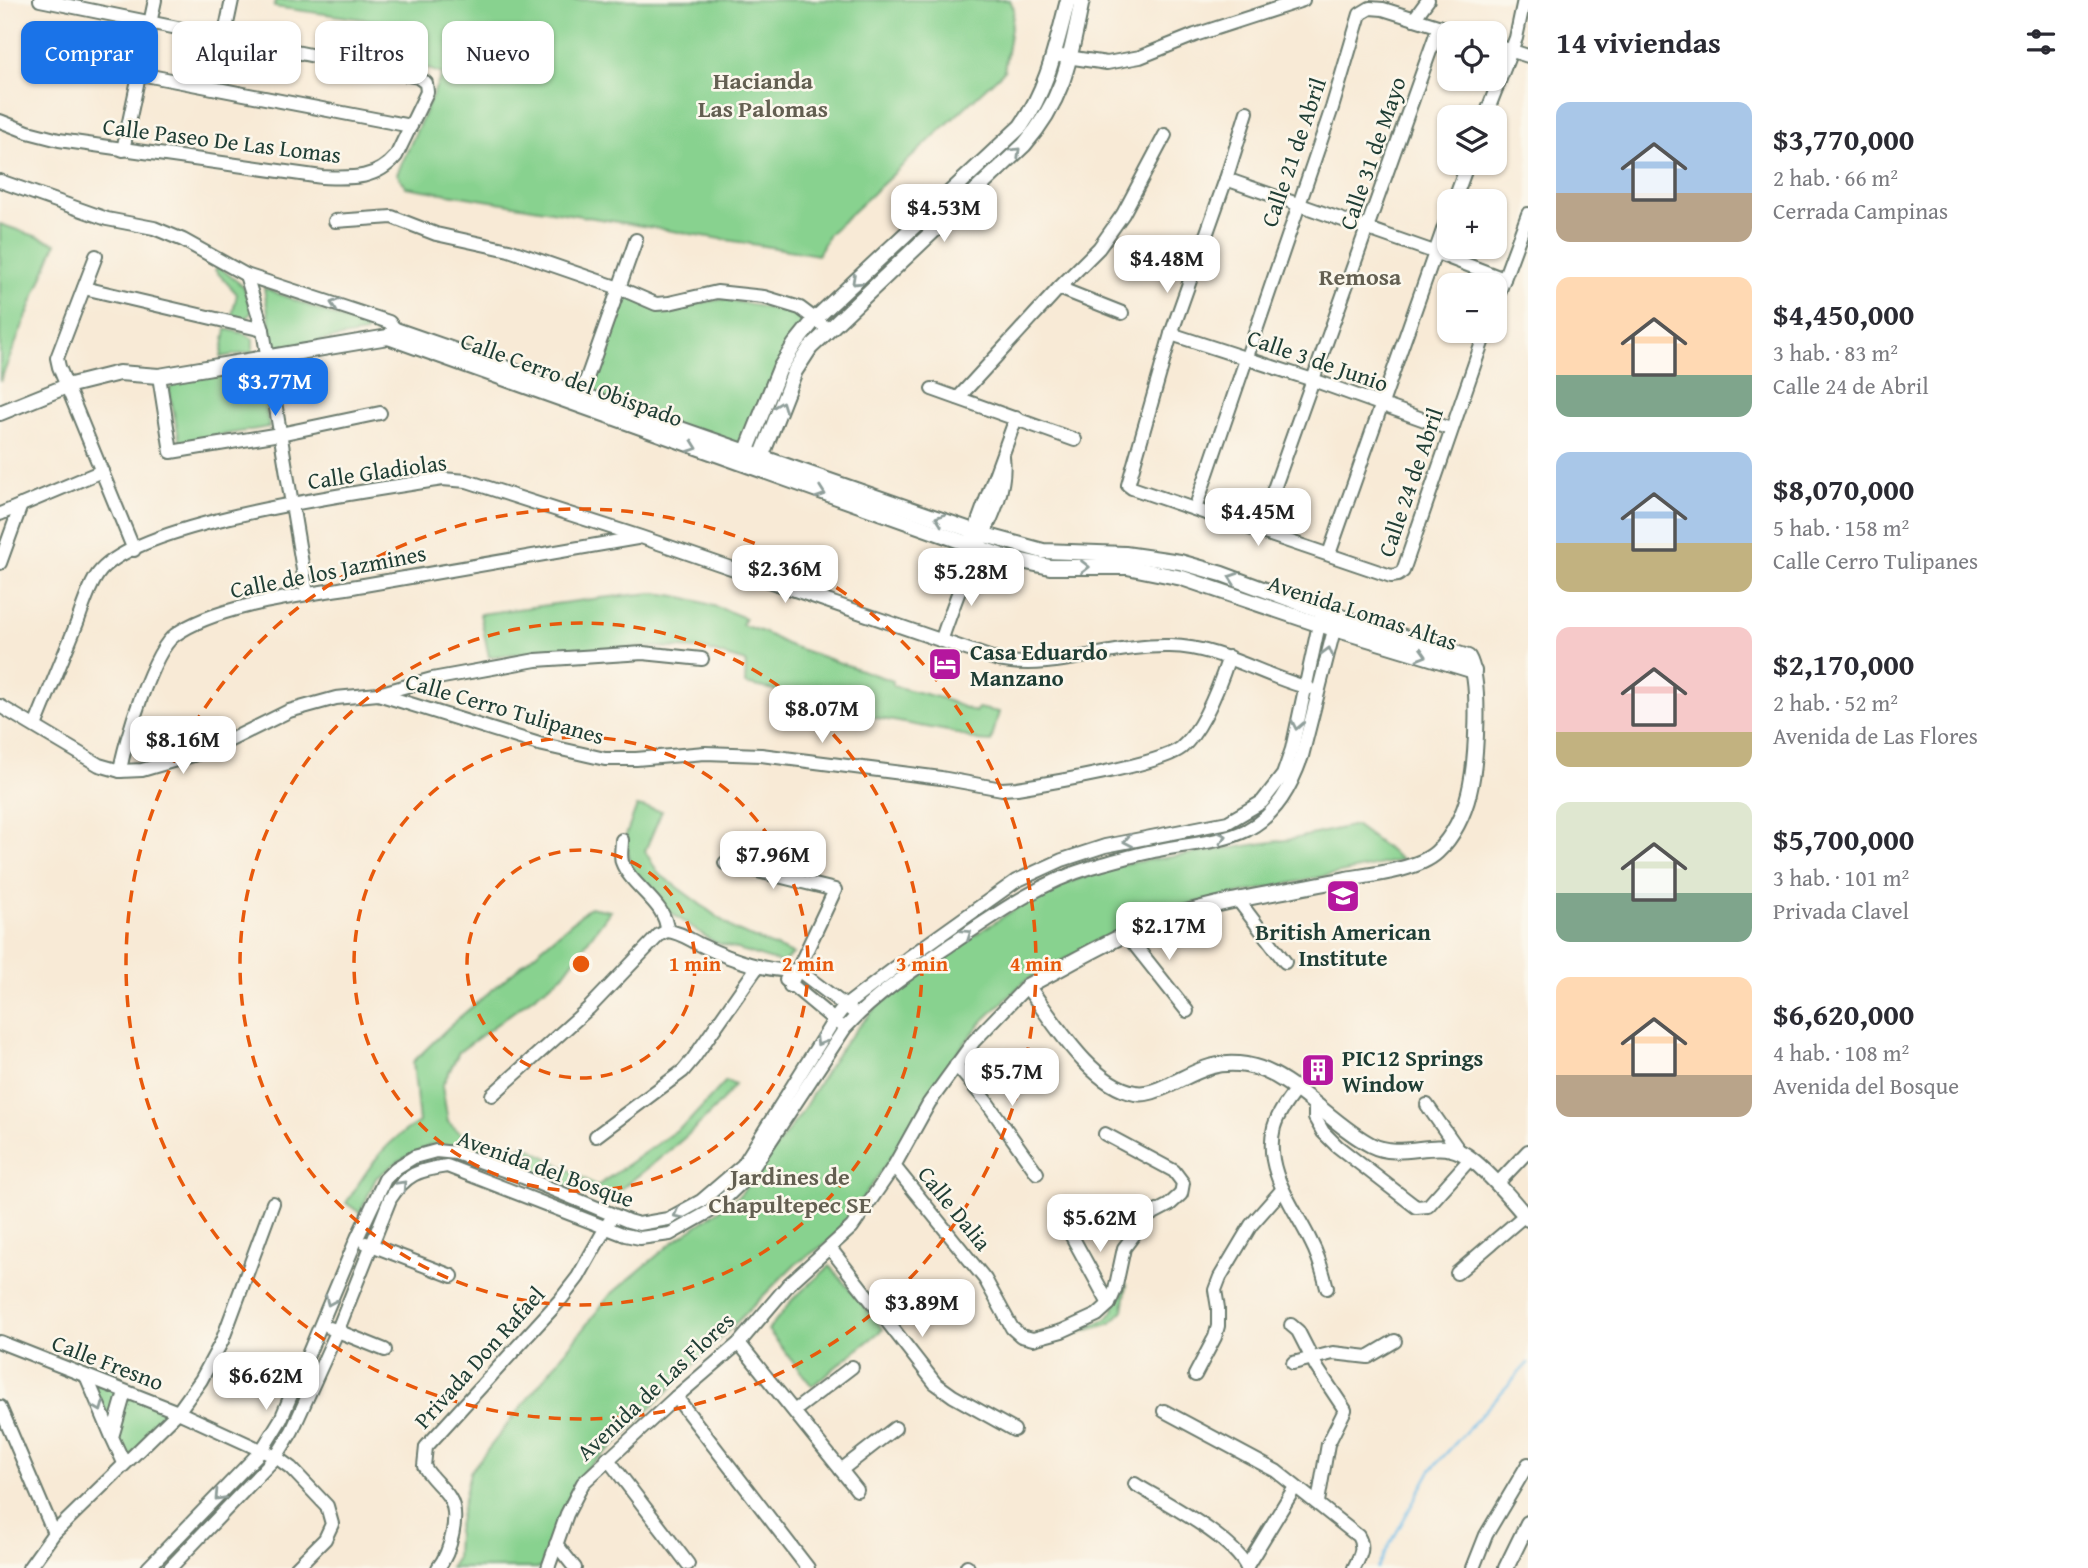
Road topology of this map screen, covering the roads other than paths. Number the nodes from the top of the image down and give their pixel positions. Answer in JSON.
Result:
{"nodes":[{"id":1,"x":40,"y":0,"type":"edge"},
{"id":2,"x":155,"y":0,"type":"edge"},
{"id":3,"x":232,"y":0,"type":"edge"},
{"id":4,"x":1068,"y":0,"type":"edge"},
{"id":5,"x":1082,"y":0,"type":"edge"},
{"id":6,"x":1303,"y":0,"type":"edge"},
{"id":7,"x":1428,"y":0,"type":"edge"},
{"id":8,"x":1524,"y":0,"type":"edge"},
{"id":9,"x":79,"y":4,"type":"edge"},
{"id":10,"x":1415,"y":19,"type":"junction"},
{"id":11,"x":150,"y":21,"type":"joint"},
{"id":12,"x":227,"y":21,"type":"edge"},
{"id":13,"x":1437,"y":25,"type":"edge"},
{"id":14,"x":1437,"y":32,"type":"edge"},
{"id":15,"x":1507,"y":49,"type":"edge"},
{"id":16,"x":1511,"y":50,"type":"junction"},
{"id":17,"x":301,"y":52,"type":"edge"},
{"id":18,"x":1054,"y":55,"type":"junction"},
{"id":19,"x":1528,"y":56,"type":"edge"},
{"id":20,"x":1070,"y":59,"type":"junction"},
{"id":21,"x":158,"y":78,"type":"edge"},
{"id":22,"x":137,"y":84,"type":"edge"},
{"id":23,"x":1490,"y":105,"type":"edge"},
{"id":24,"x":1247,"y":111,"type":"dead end"},
{"id":25,"x":0,"y":121,"type":"edge"},
{"id":26,"x":411,"y":126,"type":"junction"},
{"id":27,"x":1166,"y":135,"type":"dead end"},
{"id":28,"x":123,"y":150,"type":"junction"},
{"id":29,"x":1226,"y":179,"type":"junction"},
{"id":30,"x":0,"y":181,"type":"edge"},
{"id":31,"x":1297,"y":206,"type":"junction"},
{"id":32,"x":1528,"y":215,"type":"edge"},
{"id":33,"x":335,"y":221,"type":"dead end"},
{"id":34,"x":1368,"y":229,"type":"junction"},
{"id":35,"x":636,"y":240,"type":"dead end"},
{"id":36,"x":1437,"y":244,"type":"edge"},
{"id":37,"x":1434,"y":252,"type":"junction"},
{"id":38,"x":96,"y":256,"type":"dead end"},
{"id":39,"x":1488,"y":273,"type":"edge"},
{"id":40,"x":1506,"y":273,"type":"edge"},
{"id":41,"x":246,"y":275,"type":"junction"},
{"id":42,"x":84,"y":288,"type":"junction"},
{"id":43,"x":619,"y":288,"type":"junction"},
{"id":44,"x":1059,"y":288,"type":"junction"},
{"id":45,"x":1122,"y":313,"type":"dead end"},
{"id":46,"x":815,"y":319,"type":"junction"},
{"id":47,"x":828,"y":329,"type":"junction"},
{"id":48,"x":263,"y":330,"type":"junction"},
{"id":49,"x":1171,"y":334,"type":"junction"},
{"id":50,"x":394,"y":336,"type":"junction"},
{"id":51,"x":1482,"y":343,"type":"edge"},
{"id":52,"x":267,"y":358,"type":"junction"},
{"id":53,"x":1245,"y":358,"type":"junction"},
{"id":54,"x":159,"y":376,"type":"junction"},
{"id":55,"x":1313,"y":380,"type":"junction"},
{"id":56,"x":66,"y":386,"type":"junction"},
{"id":57,"x":932,"y":390,"type":"dead end"},
{"id":58,"x":581,"y":396,"type":"junction"},
{"id":59,"x":958,"y":398,"type":"junction"},
{"id":60,"x":1381,"y":403,"type":"junction"},
{"id":61,"x":0,"y":413,"type":"edge"},
{"id":62,"x":380,"y":413,"type":"dead end"},
{"id":63,"x":1016,"y":418,"type":"junction"},
{"id":64,"x":1450,"y":429,"type":"junction"},
{"id":65,"x":279,"y":434,"type":"junction"},
{"id":66,"x":1074,"y":440,"type":"dead end"},
{"id":67,"x":744,"y":458,"type":"junction"},
{"id":68,"x":759,"y":464,"type":"junction"},
{"id":69,"x":102,"y":471,"type":"junction"},
{"id":70,"x":21,"y":505,"type":"junction"},
{"id":71,"x":291,"y":505,"type":"junction"},
{"id":72,"x":1195,"y":509,"type":"junction"},
{"id":73,"x":0,"y":514,"type":"edge"},
{"id":74,"x":1259,"y":531,"type":"junction"},
{"id":75,"x":641,"y":537,"type":"junction"},
{"id":76,"x":977,"y":540,"type":"junction"},
{"id":77,"x":134,"y":550,"type":"junction"},
{"id":78,"x":1329,"y":554,"type":"junction"},
{"id":79,"x":0,"y":563,"type":"edge"},
{"id":80,"x":307,"y":594,"type":"junction"},
{"id":81,"x":1320,"y":617,"type":"junction"},
{"id":82,"x":1336,"y":622,"type":"junction"},
{"id":83,"x":941,"y":641,"type":"junction"},
{"id":84,"x":1229,"y":657,"type":"junction"},
{"id":85,"x":702,"y":659,"type":"dead end"},
{"id":86,"x":1474,"y":671,"type":"joint"},
{"id":87,"x":1304,"y":687,"type":"junction"},
{"id":88,"x":1318,"y":691,"type":"junction"},
{"id":89,"x":378,"y":694,"type":"junction"},
{"id":90,"x":0,"y":706,"type":"edge"},
{"id":91,"x":35,"y":726,"type":"junction"},
{"id":92,"x":120,"y":771,"type":"junction"},
{"id":93,"x":622,"y":840,"type":"dead end"},
{"id":94,"x":725,"y":863,"type":"dead end"},
{"id":95,"x":1238,"y":900,"type":"junction"},
{"id":96,"x":667,"y":931,"type":"junction"},
{"id":97,"x":1126,"y":934,"type":"junction"},
{"id":98,"x":1286,"y":962,"type":"dead end"},
{"id":99,"x":758,"y":965,"type":"junction"},
{"id":100,"x":798,"y":970,"type":"junction"},
{"id":101,"x":779,"y":972,"type":"junction"},
{"id":102,"x":790,"y":986,"type":"junction"},
{"id":103,"x":1027,"y":986,"type":"junction"},
{"id":104,"x":845,"y":1006,"type":"junction"},
{"id":105,"x":1187,"y":1011,"type":"dead end"},
{"id":106,"x":857,"y":1015,"type":"junction"},
{"id":107,"x":839,"y":1024,"type":"junction"},
{"id":108,"x":956,"y":1065,"type":"junction"},
{"id":109,"x":1296,"y":1090,"type":"junction"},
{"id":110,"x":492,"y":1095,"type":"dead end"},
{"id":111,"x":1427,"y":1105,"type":"dead end"},
{"id":112,"x":1315,"y":1106,"type":"junction"},
{"id":113,"x":1105,"y":1134,"type":"dead end"},
{"id":114,"x":596,"y":1136,"type":"dead end"},
{"id":115,"x":1528,"y":1151,"type":"edge"},
{"id":116,"x":1465,"y":1155,"type":"junction"},
{"id":117,"x":894,"y":1166,"type":"junction"},
{"id":118,"x":1037,"y":1173,"type":"dead end"},
{"id":119,"x":1497,"y":1184,"type":"junction"},
{"id":120,"x":1281,"y":1191,"type":"junction"},
{"id":121,"x":273,"y":1203,"type":"dead end"},
{"id":122,"x":1526,"y":1217,"type":"edge"},
{"id":123,"x":1063,"y":1220,"type":"dead end"},
{"id":124,"x":609,"y":1222,"type":"junction"},
{"id":125,"x":356,"y":1238,"type":"junction"},
{"id":126,"x":372,"y":1245,"type":"junction"},
{"id":127,"x":830,"y":1248,"type":"junction"},
{"id":128,"x":1457,"y":1273,"type":"dead end"},
{"id":129,"x":452,"y":1276,"type":"dead end"},
{"id":130,"x":1328,"y":1288,"type":"dead end"},
{"id":131,"x":1109,"y":1304,"type":"junction"},
{"id":132,"x":320,"y":1324,"type":"junction"},
{"id":133,"x":1291,"y":1325,"type":"dead end"},
{"id":134,"x":337,"y":1332,"type":"junction"},
{"id":135,"x":1395,"y":1341,"type":"dead end"},
{"id":136,"x":739,"y":1343,"type":"junction"},
{"id":137,"x":2,"y":1347,"type":"edge"},
{"id":138,"x":385,"y":1350,"type":"dead end"},
{"id":139,"x":1311,"y":1358,"type":"junction"},
{"id":140,"x":1293,"y":1363,"type":"dead end"},
{"id":141,"x":852,"y":1367,"type":"dead end"},
{"id":142,"x":1195,"y":1375,"type":"dead end"},
{"id":143,"x":87,"y":1378,"type":"junction"},
{"id":144,"x":125,"y":1392,"type":"junction"},
{"id":145,"x":676,"y":1397,"type":"junction"},
{"id":146,"x":0,"y":1407,"type":"edge"},
{"id":147,"x":794,"y":1411,"type":"junction"},
{"id":148,"x":178,"y":1412,"type":"junction"},
{"id":149,"x":1164,"y":1412,"type":"dead end"},
{"id":150,"x":895,"y":1428,"type":"dead end"},
{"id":151,"x":1014,"y":1430,"type":"dead end"},
{"id":152,"x":112,"y":1437,"type":"junction"},
{"id":153,"x":262,"y":1450,"type":"junction"},
{"id":154,"x":276,"y":1457,"type":"junction"},
{"id":155,"x":607,"y":1458,"type":"junction"},
{"id":156,"x":124,"y":1463,"type":"junction"},
{"id":157,"x":1528,"y":1464,"type":"edge"},
{"id":158,"x":841,"y":1470,"type":"junction"},
{"id":159,"x":1135,"y":1485,"type":"dead end"},
{"id":160,"x":1295,"y":1487,"type":"junction"},
{"id":161,"x":857,"y":1490,"type":"dead end"},
{"id":162,"x":1318,"y":1502,"type":"junction"},
{"id":163,"x":1528,"y":1523,"type":"edge"},
{"id":164,"x":54,"y":1533,"type":"junction"},
{"id":165,"x":556,"y":1544,"type":"junction"},
{"id":166,"x":688,"y":1564,"type":"dead end"},
{"id":167,"x":1247,"y":1567,"type":"edge"},
{"id":168,"x":29,"y":1568,"type":"edge"},
{"id":169,"x":148,"y":1568,"type":"edge"},
{"id":170,"x":170,"y":1568,"type":"edge"},
{"id":171,"x":296,"y":1568,"type":"edge"},
{"id":172,"x":438,"y":1568,"type":"edge"},
{"id":173,"x":548,"y":1568,"type":"edge"},
{"id":174,"x":575,"y":1568,"type":"edge"},
{"id":175,"x":807,"y":1568,"type":"edge"},
{"id":176,"x":1354,"y":1568,"type":"edge"},
{"id":177,"x":1473,"y":1568,"type":"edge"},
{"id":178,"x":1506,"y":1568,"type":"edge"}],
"edges":[{"from":1,"to":9,"type":"street"},
{"from":2,"to":11,"type":"street"},
{"from":3,"to":12,"type":"street"},
{"from":4,"to":18,"type":"main road"},
{"from":5,"to":20,"type":"main road"},
{"from":6,"to":20,"type":"street"},
{"from":7,"to":10,"type":"street"},
{"from":8,"to":16,"type":"street"},
{"from":9,"to":11,"type":"street"},
{"from":10,"to":13,"type":"street"},
{"from":10,"to":31,"type":"street","name":"Calle 21 de Abril"},
{"from":14,"to":34,"type":"street","name":"Calle 31 de Mayo"},
{"from":15,"to":16,"type":"street"},
{"from":16,"to":19,"type":"street"},
{"from":16,"to":23,"type":"street"},
{"from":17,"to":26,"type":"street","name":"Calle Paseo De Las Lomas"},
{"from":18,"to":20,"type":"street"},
{"from":18,"to":46,"type":"main road","one_way":true},
{"from":47,"to":20,"type":"main road","one_way":true},
{"from":21,"to":26,"type":"street"},
{"from":22,"to":28,"type":"street"},
{"from":24,"to":29,"type":"street"},
{"from":25,"to":28,"type":"street","name":"Calle Paseo De Las Lomas"},
{"from":26,"to":28,"type":"street","name":"Calle Paseo De Las Lomas"},
{"from":27,"to":44,"type":"street"},
{"from":29,"to":31,"type":"street"},
{"from":29,"to":49,"type":"street"},
{"from":30,"to":41,"type":"street","name":"Calle Cerro del Obispado"},
{"from":31,"to":34,"type":"street"},
{"from":31,"to":53,"type":"street","name":"Calle 21 de Abril"},
{"from":32,"to":40,"type":"street"},
{"from":33,"to":43,"type":"street"},
{"from":34,"to":37,"type":"street"},
{"from":34,"to":55,"type":"street","name":"Calle 31 de Mayo"},
{"from":35,"to":43,"type":"street"},
{"from":36,"to":37,"type":"street"},
{"from":37,"to":39,"type":"street"},
{"from":37,"to":60,"type":"street"},
{"from":38,"to":42,"type":"street"},
{"from":41,"to":48,"type":"street"},
{"from":50,"to":41,"type":"street","name":"Calle Cerro del Obispado","one_way":true},
{"from":42,"to":48,"type":"street"},
{"from":42,"to":56,"type":"street"},
{"from":43,"to":46,"type":"street"},
{"from":43,"to":58,"type":"street"},
{"from":44,"to":45,"type":"street"},
{"from":44,"to":59,"type":"street"},
{"from":46,"to":47,"type":"street"},
{"from":46,"to":67,"type":"main road"},
{"from":68,"to":47,"type":"main road","one_way":true},
{"from":48,"to":52,"type":"street"},
{"from":49,"to":53,"type":"street","name":"Calle 3 de Junio"},
{"from":49,"to":72,"type":"street","name":"Calle 24 de Abril"},
{"from":50,"to":52,"type":"main road"},
{"from":50,"to":58,"type":"main road","name":"Calle Cerro del Obispado"},
{"from":50,"to":67,"type":"main road","name":"Calle Cerro del Obispado","one_way":true},
{"from":51,"to":64,"type":"street","name":"Calle 24 de Abril"},
{"from":52,"to":54,"type":"main road"},
{"from":52,"to":65,"type":"street"},
{"from":53,"to":55,"type":"street","name":"Calle 3 de Junio"},
{"from":53,"to":72,"type":"street","name":"Calle 21 de Abril"},
{"from":54,"to":56,"type":"main road"},
{"from":54,"to":65,"type":"street"},
{"from":55,"to":60,"type":"street","name":"Calle 3 de Junio"},
{"from":55,"to":74,"type":"street","name":"Calle 31 de Mayo"},
{"from":56,"to":61,"type":"main road"},
{"from":56,"to":69,"type":"street"},
{"from":57,"to":59,"type":"street"},
{"from":58,"to":67,"type":"main road","name":"Calle Cerro del Obispado"},
{"from":59,"to":63,"type":"street"},
{"from":60,"to":64,"type":"street","name":"Calle 3 de Junio"},
{"from":60,"to":78,"type":"street"},
{"from":62,"to":65,"type":"street"},
{"from":63,"to":66,"type":"street"},
{"from":63,"to":76,"type":"street"},
{"from":64,"to":78,"type":"street","name":"Calle 24 de Abril"},
{"from":65,"to":71,"type":"street"},
{"from":67,"to":68,"type":"main road","name":"Avenida Lomas Altas"},
{"from":68,"to":76,"type":"main road","name":"Avenida Lomas Altas"},
{"from":69,"to":70,"type":"street"},
{"from":69,"to":77,"type":"street"},
{"from":70,"to":73,"type":"street"},
{"from":70,"to":79,"type":"street"},
{"from":71,"to":75,"type":"street","name":"Calle Gladiolas"},
{"from":71,"to":77,"type":"street","name":"Calle Gladiolas"},
{"from":71,"to":80,"type":"street"},
{"from":72,"to":74,"type":"street","name":"Calle 24 de Abril"},
{"from":74,"to":78,"type":"street","name":"Calle 24 de Abril"},
{"from":75,"to":80,"type":"street","name":"Calle de los Jazmines"},
{"from":75,"to":83,"type":"street","name":"Calle Gladiolas"},
{"from":76,"to":81,"type":"main road","name":"Avenida Lomas Altas"},
{"from":76,"to":83,"type":"street"},
{"from":77,"to":91,"type":"street","name":"Calle Gladiolas"},
{"from":80,"to":92,"type":"street","name":"Calle de los Jazmines"},
{"from":81,"to":82,"type":"main road","name":"Avenida Lomas Altas"},
{"from":81,"to":87,"type":"street","name":"Avenida del Bosque"},
{"from":82,"to":86,"type":"main road","name":"Avenida Lomas Altas"},
{"from":88,"to":82,"type":"street","name":"Avenida del Bosque","one_way":true},
{"from":83,"to":84,"type":"street","name":"Calle Gladiolas"},
{"from":84,"to":87,"type":"street","name":"Calle Gladiolas"},
{"from":84,"to":89,"type":"street","name":"Calle Cerro Tulipanes"},
{"from":85,"to":89,"type":"street"},
{"from":86,"to":95,"type":"main road","name":"Avenida de Las Flores"},
{"from":87,"to":88,"type":"street","name":"Calle Gladiolas"},
{"from":87,"to":104,"type":"street","name":"Avenida del Bosque","one_way":true},
{"from":106,"to":88,"type":"street","name":"Avenida del Bosque","one_way":true},
{"from":89,"to":92,"type":"street"},
{"from":90,"to":91,"type":"street"},
{"from":91,"to":92,"type":"street"},
{"from":93,"to":96,"type":"street"},
{"from":94,"to":100,"type":"street"},
{"from":95,"to":97,"type":"main road","name":"Avenida de Las Flores"},
{"from":95,"to":98,"type":"street"},
{"from":96,"to":99,"type":"street"},
{"from":96,"to":110,"type":"street"},
{"from":97,"to":103,"type":"main road","name":"Avenida de Las Flores"},
{"from":97,"to":105,"type":"street"},
{"from":99,"to":101,"type":"street"},
{"from":99,"to":114,"type":"street"},
{"from":100,"to":101,"type":"street"},
{"from":100,"to":102,"type":"street"},
{"from":100,"to":104,"type":"street"},
{"from":101,"to":102,"type":"street"},
{"from":102,"to":107,"type":"street"},
{"from":103,"to":108,"type":"street","name":"Avenida de Las Flores"},
{"from":103,"to":109,"type":"main road"},
{"from":104,"to":106,"type":"street"},
{"from":104,"to":107,"type":"street","name":"Avenida del Bosque"},
{"from":106,"to":107,"type":"street","name":"Avenida del Bosque"},
{"from":107,"to":124,"type":"street","name":"Avenida del Bosque"},
{"from":108,"to":117,"type":"street","name":"Avenida de Las Flores"},
{"from":108,"to":118,"type":"street"},
{"from":109,"to":112,"type":"main road"},
{"from":109,"to":120,"type":"street"},
{"from":111,"to":116,"type":"street"},
{"from":112,"to":116,"type":"main road"},
{"from":112,"to":116,"type":"street"},
{"from":113,"to":131,"type":"street"},
{"from":115,"to":119,"type":"street"},
{"from":116,"to":119,"type":"main road"},
{"from":117,"to":127,"type":"street","name":"Avenida de Las Flores"},
{"from":117,"to":131,"type":"street","name":"Calle Dalia"},
{"from":119,"to":122,"type":"main road"},
{"from":120,"to":130,"type":"street"},
{"from":120,"to":142,"type":"street"},
{"from":121,"to":148,"type":"street"},
{"from":122,"to":128,"type":"street"},
{"from":123,"to":131,"type":"street"},
{"from":124,"to":125,"type":"street","name":"Avenida del Bosque"},
{"from":126,"to":124,"type":"street","name":"Avenida del Bosque","one_way":true},
{"from":124,"to":172,"type":"street","name":"Privada Don Rafael"},
{"from":125,"to":126,"type":"street"},
{"from":125,"to":132,"type":"street","name":"Avenida del Bosque","one_way":true},
{"from":126,"to":129,"type":"street"},
{"from":126,"to":134,"type":"street","name":"Avenida del Bosque"},
{"from":127,"to":136,"type":"street","name":"Avenida de Las Flores"},
{"from":127,"to":151,"type":"street"},
{"from":132,"to":134,"type":"street"},
{"from":132,"to":153,"type":"street","name":"Avenida del Bosque"},
{"from":133,"to":139,"type":"street"},
{"from":134,"to":138,"type":"street"},
{"from":134,"to":154,"type":"street","name":"Avenida del Bosque"},
{"from":135,"to":139,"type":"street"},
{"from":136,"to":145,"type":"street","name":"Avenida de Las Flores"},
{"from":136,"to":147,"type":"street"},
{"from":137,"to":143,"type":"street","name":"Calle Fresno"},
{"from":139,"to":140,"type":"street"},
{"from":139,"to":162,"type":"street"},
{"from":141,"to":147,"type":"street"},
{"from":143,"to":144,"type":"street","name":"Calle Fresno"},
{"from":143,"to":152,"type":"street","one_way":true},
{"from":144,"to":148,"type":"street","name":"Calle Fresno"},
{"from":144,"to":152,"type":"street"},
{"from":145,"to":155,"type":"street","name":"Avenida de Las Flores"},
{"from":145,"to":175,"type":"street"},
{"from":146,"to":164,"type":"street"},
{"from":147,"to":158,"type":"street"},
{"from":148,"to":153,"type":"street","name":"Calle Fresno"},
{"from":148,"to":156,"type":"street"},
{"from":149,"to":160,"type":"street"},
{"from":150,"to":158,"type":"street"},
{"from":152,"to":156,"type":"street"},
{"from":153,"to":154,"type":"street","name":"Calle Fresno"},
{"from":153,"to":169,"type":"street","name":"Avenida del Bosque","one_way":true},
{"from":154,"to":170,"type":"street","name":"Avenida del Bosque"},
{"from":154,"to":171,"type":"street","name":"Calle Fresno"},
{"from":155,"to":165,"type":"street","name":"Avenida de Las Flores"},
{"from":155,"to":166,"type":"street"},
{"from":156,"to":164,"type":"street"},
{"from":157,"to":177,"type":"street"},
{"from":158,"to":161,"type":"street"},
{"from":159,"to":167,"type":"street"},
{"from":160,"to":162,"type":"street"},
{"from":160,"to":167,"type":"street"},
{"from":162,"to":176,"type":"street"},
{"from":163,"to":178,"type":"main road"},
{"from":164,"to":168,"type":"street"},
{"from":165,"to":173,"type":"street","name":"Avenida de Las Flores"},
{"from":165,"to":174,"type":"street"}]}
